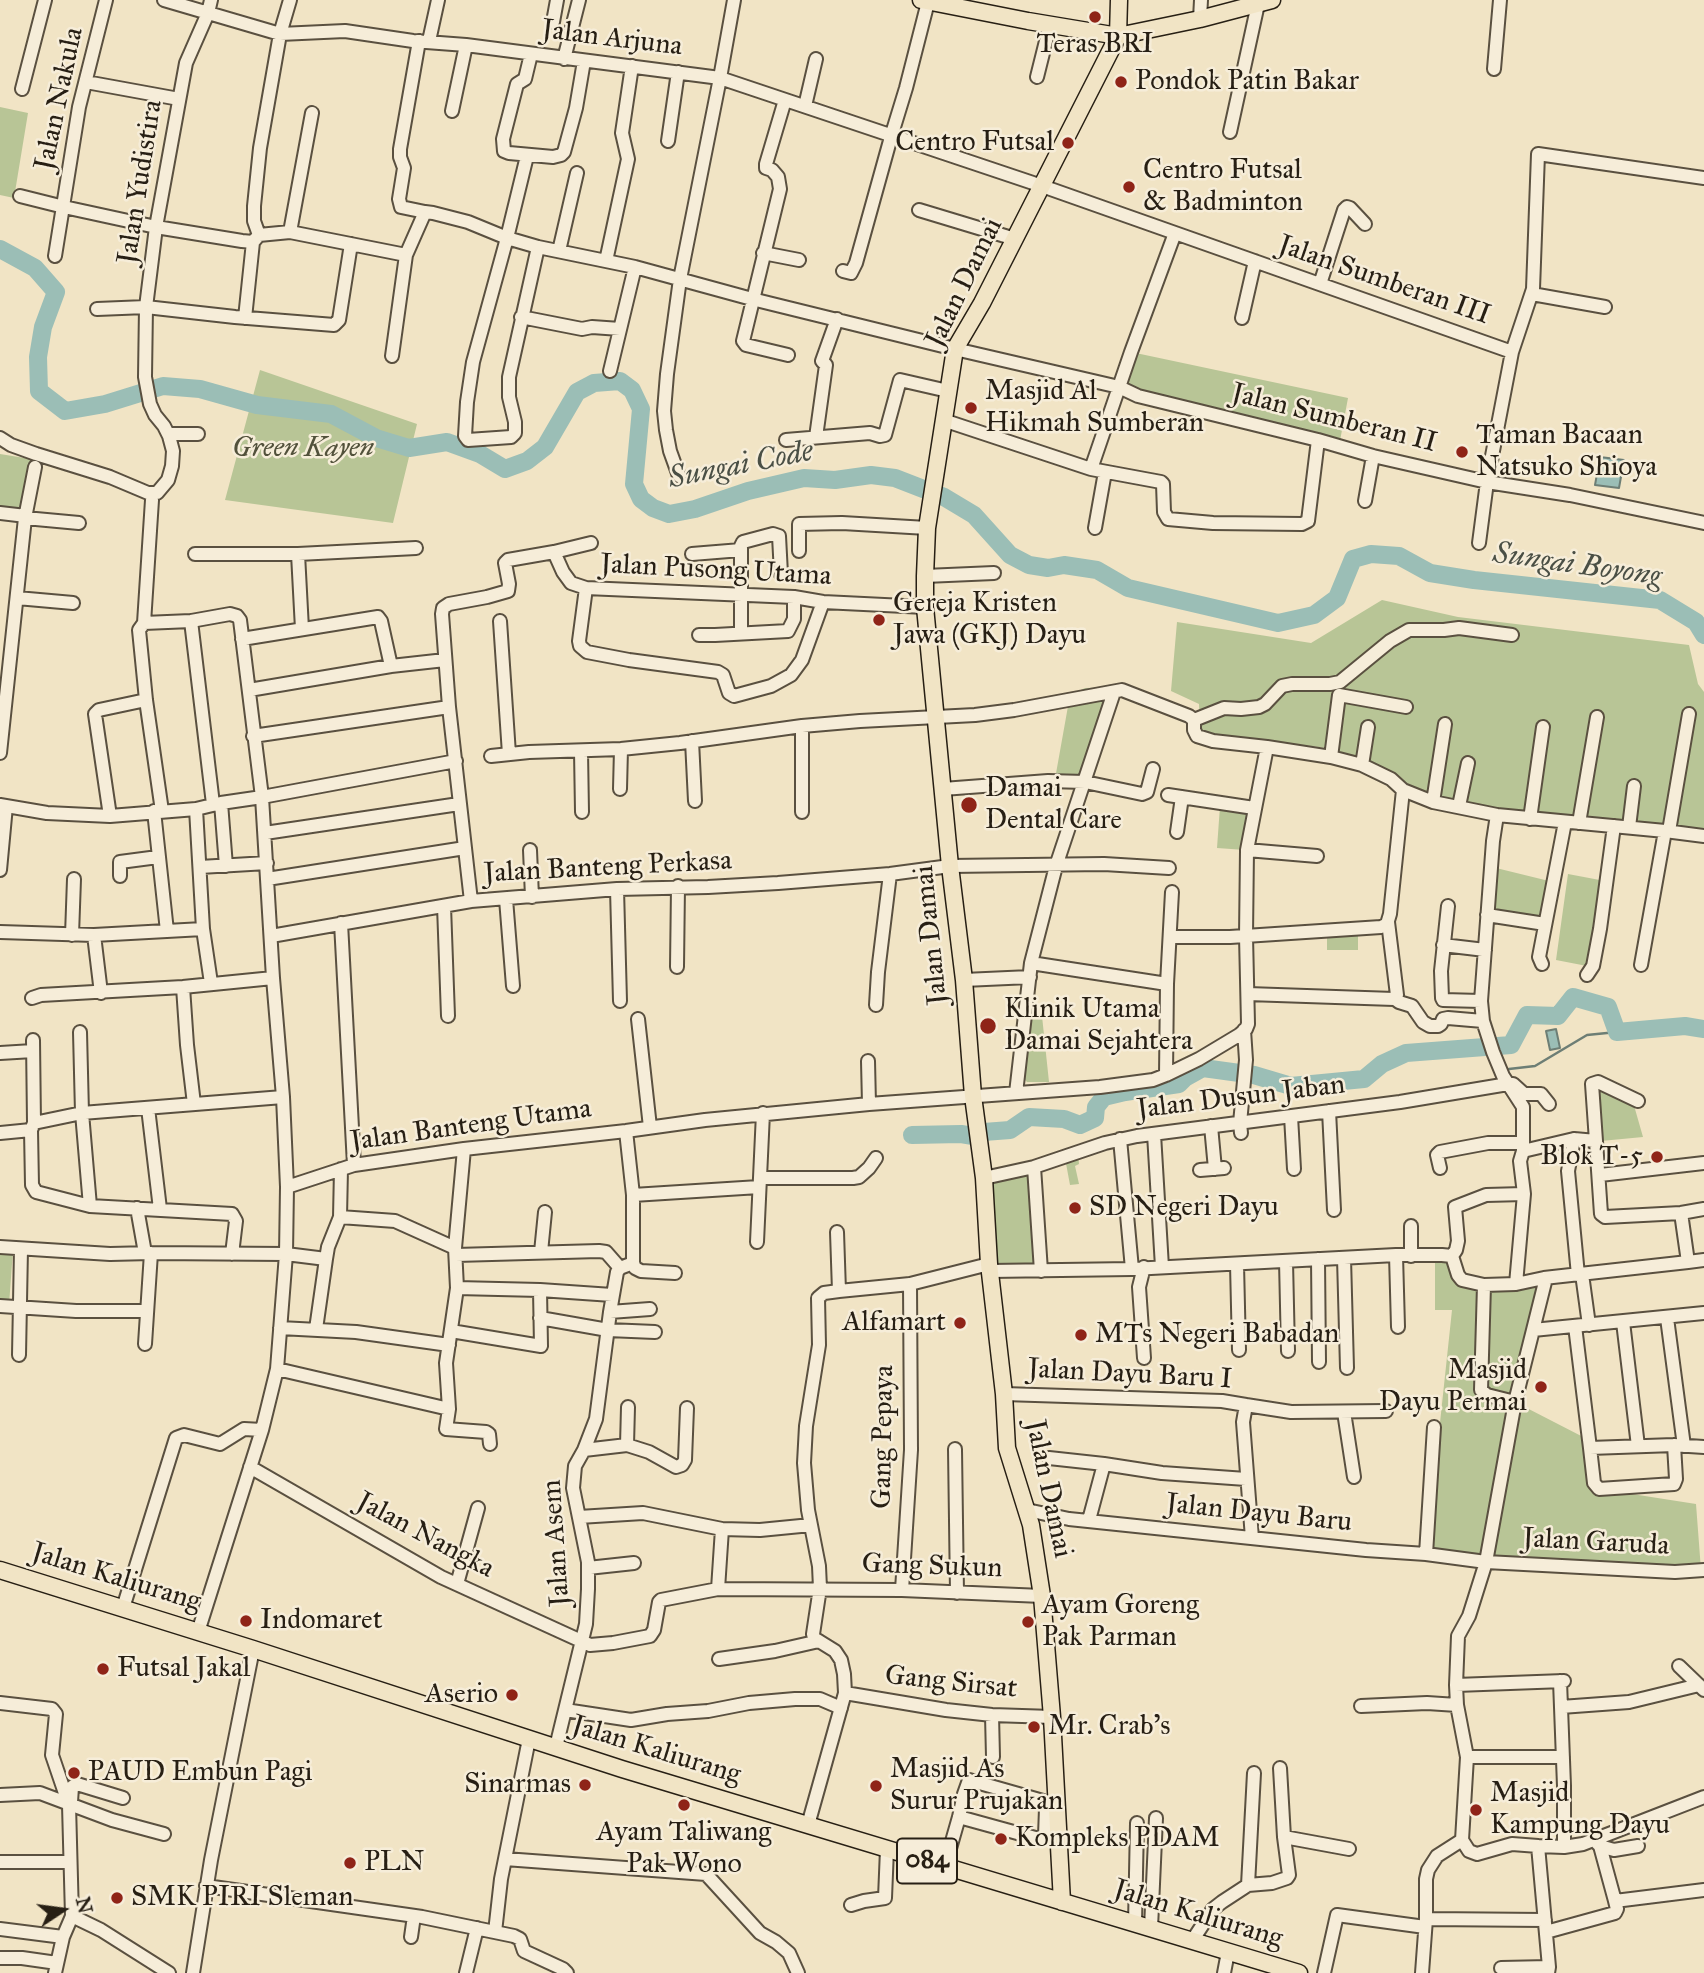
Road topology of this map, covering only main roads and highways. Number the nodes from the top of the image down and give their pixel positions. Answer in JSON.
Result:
{"nodes":[{"id":1,"x":1119,"y":0,"type":"edge"},
{"id":2,"x":925,"y":1,"type":"edge"},
{"id":3,"x":1265,"y":2,"type":"edge"},
{"id":4,"x":987,"y":7,"type":"edge"},
{"id":5,"x":1118,"y":36,"type":"junction"},
{"id":6,"x":0,"y":1570,"type":"edge"},
{"id":7,"x":1062,"y":1902,"type":"junction"},
{"id":8,"x":1299,"y":1973,"type":"edge"}],
"edges":[{"from":1,"to":5,"type":"main road","name":"Jalan Damai"},
{"from":2,"to":4,"type":"main road"},
{"from":3,"to":5,"type":"main road"},
{"from":4,"to":5,"type":"main road"},
{"from":5,"to":7,"type":"main road","name":"Jalan Damai"},
{"from":6,"to":7,"type":"main road","name":"Jalan Kaliurang","number":"084"},
{"from":7,"to":8,"type":"main road","name":"Jalan Kaliurang","number":"084"}]}
